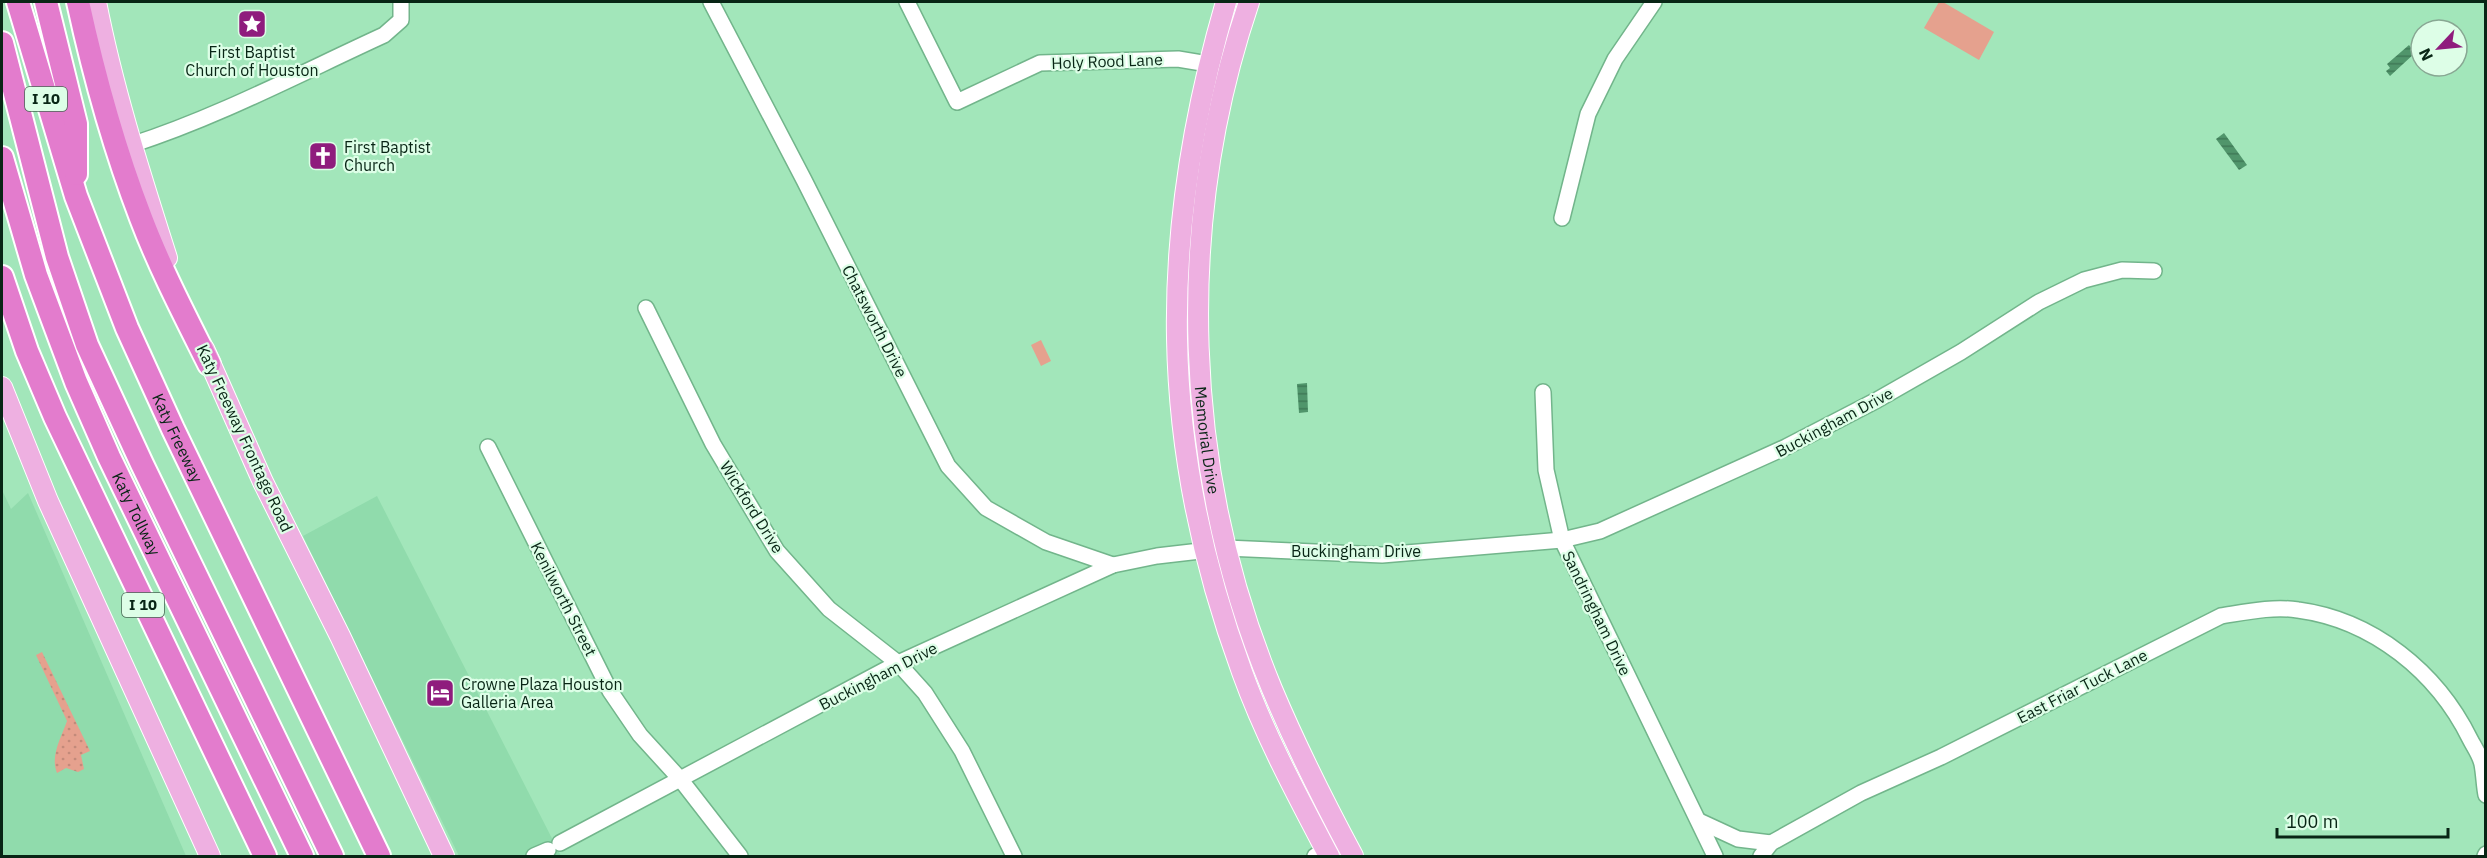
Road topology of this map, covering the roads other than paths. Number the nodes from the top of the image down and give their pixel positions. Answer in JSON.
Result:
{"nodes":[{"id":1,"x":18,"y":2,"type":"edge"},
{"id":2,"x":46,"y":2,"type":"edge"},
{"id":3,"x":78,"y":2,"type":"edge"},
{"id":4,"x":96,"y":2,"type":"edge"},
{"id":5,"x":401,"y":2,"type":"edge"},
{"id":6,"x":711,"y":2,"type":"edge"},
{"id":7,"x":907,"y":2,"type":"edge"},
{"id":8,"x":1226,"y":2,"type":"edge"},
{"id":9,"x":1249,"y":2,"type":"edge"},
{"id":10,"x":1654,"y":2,"type":"edge"},
{"id":11,"x":2,"y":43,"type":"edge"},
{"id":12,"x":1208,"y":64,"type":"junction"},
{"id":13,"x":1228,"y":68,"type":"junction"},
{"id":14,"x":2,"y":85,"type":"edge"},
{"id":15,"x":130,"y":144,"type":"junction"},
{"id":16,"x":2,"y":158,"type":"edge"},
{"id":17,"x":76,"y":196,"type":"junction"},
{"id":18,"x":1562,"y":218,"type":"dead end"},
{"id":19,"x":2154,"y":271,"type":"dead end"},
{"id":20,"x":2,"y":277,"type":"edge"},
{"id":21,"x":1176,"y":302,"type":"junction"},
{"id":22,"x":1197,"y":302,"type":"junction"},
{"id":23,"x":646,"y":308,"type":"dead end"},
{"id":24,"x":209,"y":364,"type":"junction"},
{"id":25,"x":2,"y":387,"type":"edge"},
{"id":26,"x":1544,"y":392,"type":"dead end"},
{"id":27,"x":488,"y":447,"type":"dead end"},
{"id":28,"x":136,"y":467,"type":"junction"},
{"id":29,"x":1562,"y":540,"type":"junction"},
{"id":30,"x":1226,"y":548,"type":"junction"},
{"id":31,"x":1205,"y":550,"type":"junction"},
{"id":32,"x":1113,"y":565,"type":"junction"},
{"id":33,"x":898,"y":663,"type":"junction"},
{"id":34,"x":681,"y":780,"type":"junction"},
{"id":35,"x":2486,"y":795,"type":"edge"},
{"id":36,"x":1699,"y":821,"type":"junction"},
{"id":37,"x":1771,"y":843,"type":"junction"},
{"id":38,"x":1349,"y":849,"type":"edge"},
{"id":39,"x":1323,"y":855,"type":"edge"},
{"id":40,"x":210,"y":856,"type":"edge"},
{"id":41,"x":265,"y":856,"type":"edge"},
{"id":42,"x":302,"y":856,"type":"edge"},
{"id":43,"x":318,"y":856,"type":"edge"},
{"id":44,"x":332,"y":856,"type":"edge"},
{"id":45,"x":379,"y":856,"type":"edge"},
{"id":46,"x":444,"y":856,"type":"edge"},
{"id":47,"x":534,"y":856,"type":"edge"},
{"id":48,"x":740,"y":856,"type":"edge"},
{"id":49,"x":1014,"y":856,"type":"edge"},
{"id":50,"x":1715,"y":856,"type":"edge"},
{"id":51,"x":1761,"y":856,"type":"edge"}],
"edges":[{"from":1,"to":17,"type":"highway","name":"Katy Freeway","number":"I 10"},
{"from":2,"to":17,"type":"highway"},
{"from":3,"to":24,"type":"highway"},
{"from":4,"to":15,"type":"main road","name":"Katy Freeway Frontage Road"},
{"from":5,"to":15,"type":"street"},
{"from":6,"to":32,"type":"street","name":"Chatsworth Drive"},
{"from":7,"to":12,"type":"street","name":"Holy Rood Lane"},
{"from":8,"to":12,"type":"main road","name":"Memorial Drive"},
{"from":9,"to":13,"type":"main road","name":"Memorial Drive"},
{"from":10,"to":18,"type":"street"},
{"from":11,"to":28,"type":"highway"},
{"from":12,"to":13,"type":"street","name":"Holy Rood Lane"},
{"from":12,"to":21,"type":"main road","name":"Memorial Drive"},
{"from":13,"to":22,"type":"main road","name":"Memorial Drive"},
{"from":14,"to":28,"type":"highway"},
{"from":15,"to":24,"type":"main road","name":"Katy Freeway Frontage Road"},
{"from":16,"to":42,"type":"highway","name":"Katy Tollway"},
{"from":17,"to":45,"type":"highway","name":"Katy Freeway","number":"I 10"},
{"from":19,"to":29,"type":"street","name":"Buckingham Drive"},
{"from":20,"to":41,"type":"highway","number":"I 10"},
{"from":21,"to":22,"type":"main road"},
{"from":21,"to":31,"type":"main road","name":"Memorial Drive"},
{"from":22,"to":30,"type":"main road","name":"Memorial Drive"},
{"from":23,"to":33,"type":"street","name":"Wickford Drive"},
{"from":24,"to":46,"type":"main road","name":"Katy Freeway Frontage Road"},
{"from":25,"to":40,"type":"main road"},
{"from":26,"to":29,"type":"street","name":"Sandringham Drive"},
{"from":27,"to":34,"type":"street","name":"Kenilworth Street"},
{"from":28,"to":43,"type":"highway"},
{"from":28,"to":44,"type":"highway"},
{"from":29,"to":30,"type":"street","name":"Buckingham Drive"},
{"from":29,"to":36,"type":"street","name":"Sandringham Drive"},
{"from":30,"to":31,"type":"street","name":"Buckingham Drive"},
{"from":30,"to":38,"type":"main road","name":"Memorial Drive"},
{"from":31,"to":32,"type":"street","name":"Buckingham Drive"},
{"from":31,"to":39,"type":"main road","name":"Memorial Drive"},
{"from":32,"to":33,"type":"street","name":"Buckingham Drive"},
{"from":33,"to":34,"type":"street","name":"Buckingham Drive"},
{"from":33,"to":49,"type":"street","name":"Wickford Drive"},
{"from":34,"to":47,"type":"street","name":"Buckingham Drive"},
{"from":34,"to":48,"type":"street","name":"Kenilworth Street"},
{"from":35,"to":37,"type":"street","name":"East Friar Tuck Lane"},
{"from":36,"to":37,"type":"street"},
{"from":36,"to":50,"type":"street","name":"Sandringham Drive"},
{"from":37,"to":51,"type":"street","name":"East Friar Tuck Lane"},
{"from":38,"to":39,"type":"street"}]}
